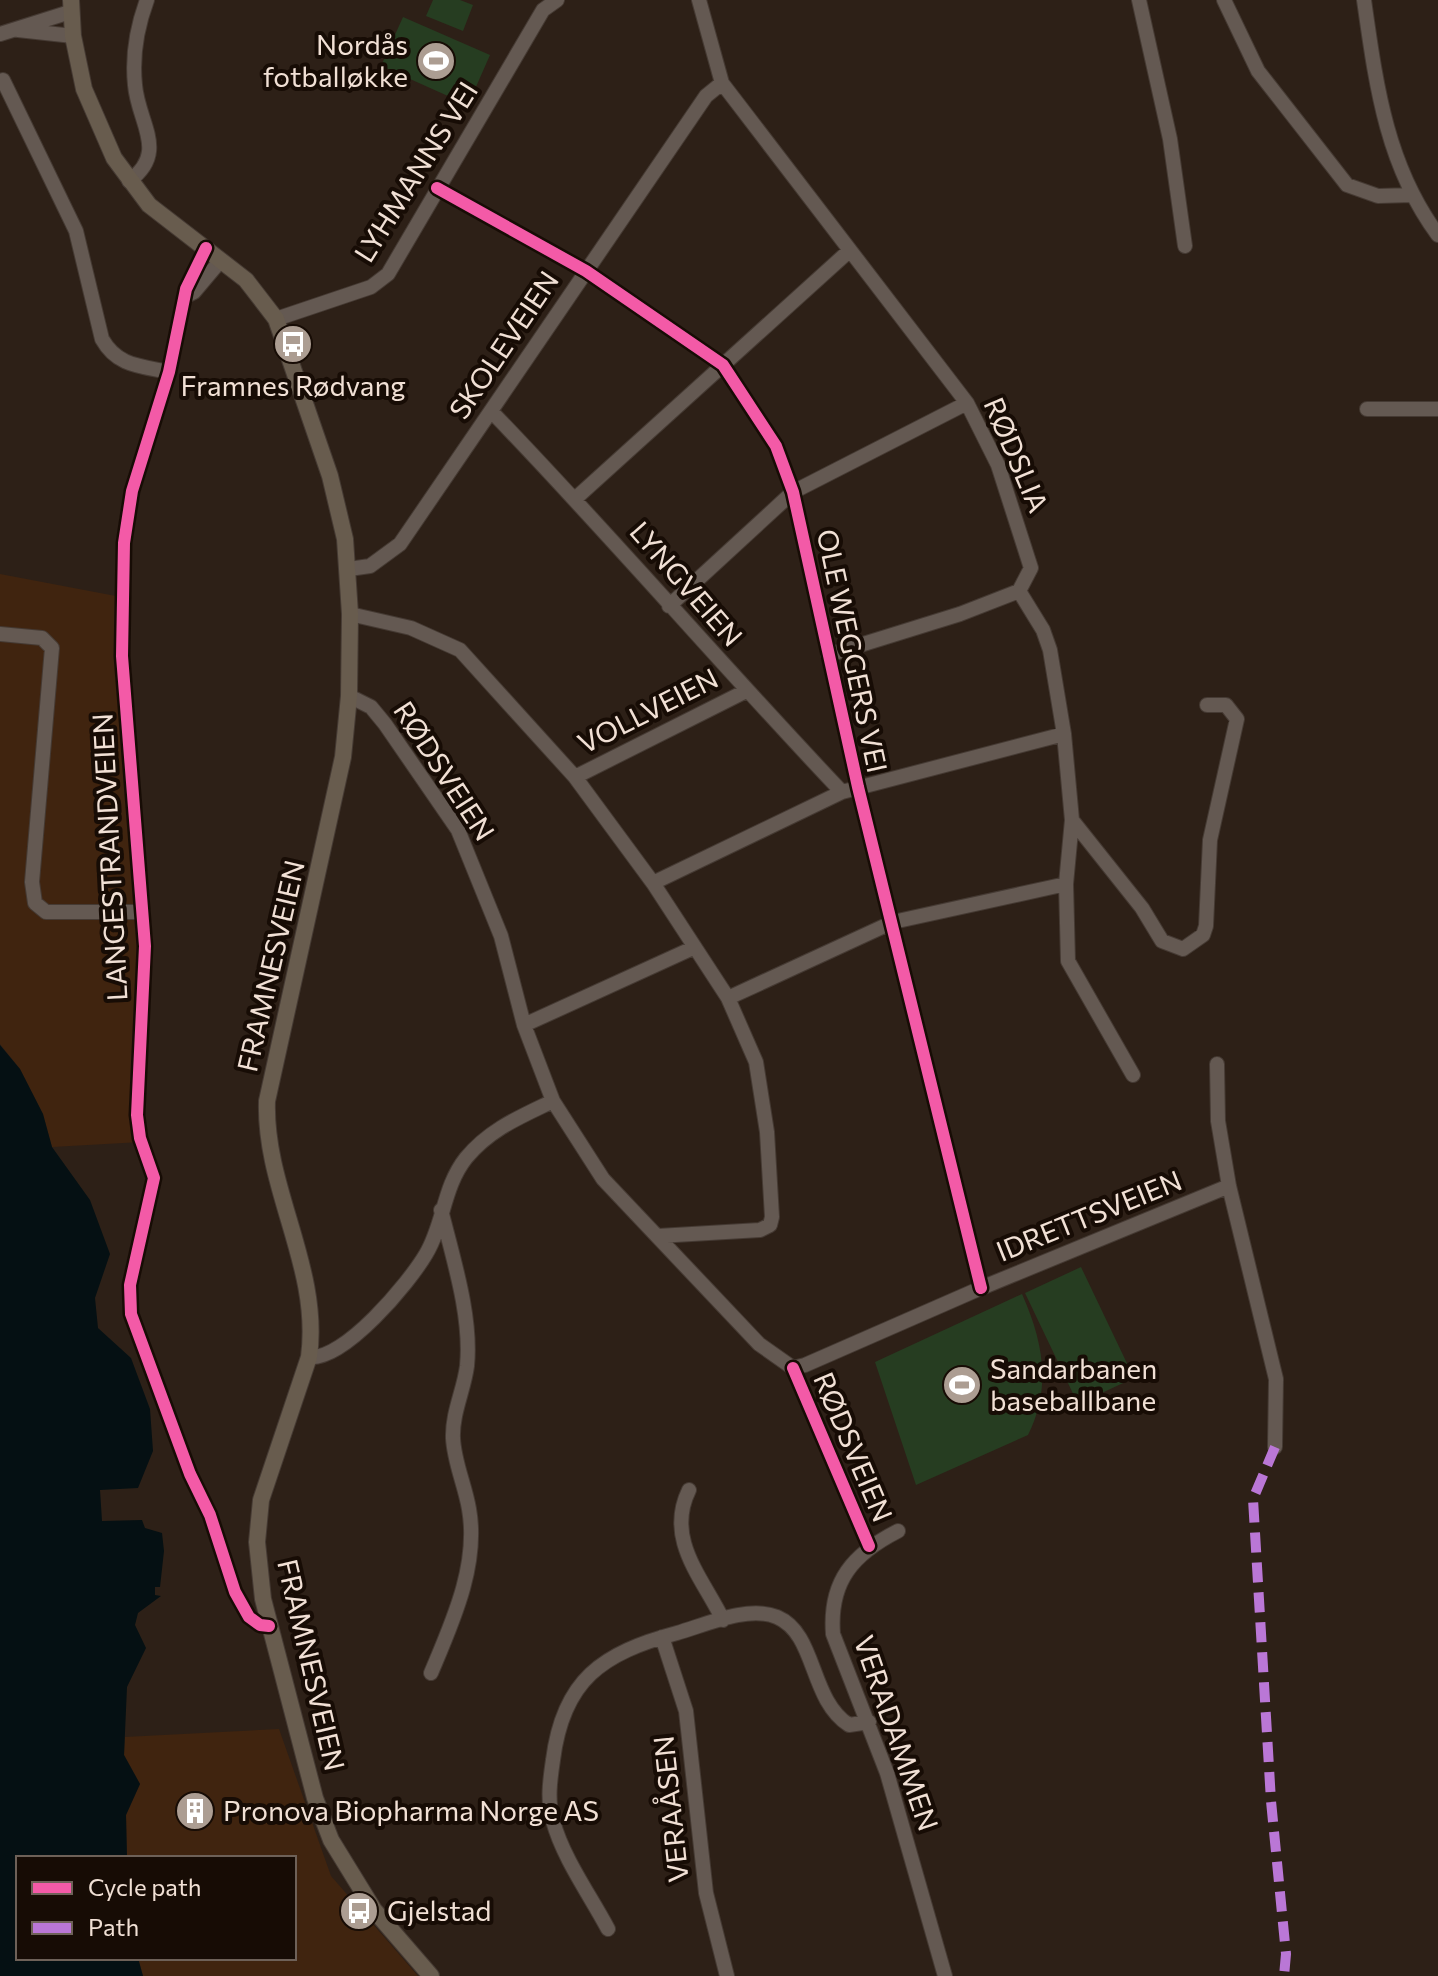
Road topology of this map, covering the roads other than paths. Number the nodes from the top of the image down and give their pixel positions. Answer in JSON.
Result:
{"nodes":[{"id":1,"x":147,"y":0,"type":"edge"},
{"id":2,"x":557,"y":0,"type":"edge"},
{"id":3,"x":699,"y":0,"type":"edge"},
{"id":4,"x":1139,"y":0,"type":"edge"},
{"id":5,"x":1224,"y":0,"type":"edge"},
{"id":6,"x":1364,"y":0,"type":"edge"},
{"id":7,"x":70,"y":6,"type":"edge"},
{"id":8,"x":18,"y":30,"type":"junction"},
{"id":9,"x":0,"y":34,"type":"edge"},
{"id":10,"x":73,"y":36,"type":"junction"},
{"id":11,"x":3,"y":80,"type":"dead end"},
{"id":12,"x":722,"y":83,"type":"junction"},
{"id":13,"x":129,"y":181,"type":"junction"},
{"id":14,"x":437,"y":188,"type":"junction"},
{"id":15,"x":1412,"y":195,"type":"junction"},
{"id":16,"x":1438,"y":235,"type":"edge"},
{"id":17,"x":1185,"y":246,"type":"dead end"},
{"id":18,"x":206,"y":248,"type":"junction"},
{"id":19,"x":849,"y":251,"type":"junction"},
{"id":20,"x":221,"y":260,"type":"junction"},
{"id":21,"x":586,"y":271,"type":"junction"},
{"id":22,"x":188,"y":295,"type":"junction"},
{"id":23,"x":276,"y":319,"type":"junction"},
{"id":24,"x":723,"y":365,"type":"junction"},
{"id":25,"x":169,"y":372,"type":"junction"},
{"id":26,"x":967,"y":403,"type":"junction"},
{"id":27,"x":1367,"y":409,"type":"dead end"},
{"id":28,"x":1438,"y":409,"type":"edge"},
{"id":29,"x":491,"y":411,"type":"junction"},
{"id":30,"x":793,"y":492,"type":"junction"},
{"id":31,"x":576,"y":498,"type":"junction"},
{"id":32,"x":349,"y":569,"type":"junction"},
{"id":33,"x":1019,"y":591,"type":"junction"},
{"id":34,"x":669,"y":606,"type":"junction"},
{"id":35,"x":350,"y":614,"type":"junction"},
{"id":36,"x":0,"y":634,"type":"edge"},
{"id":37,"x":828,"y":655,"type":"junction"},
{"id":38,"x":746,"y":691,"type":"junction"},
{"id":39,"x":349,"y":696,"type":"junction"},
{"id":40,"x":1207,"y":705,"type":"dead end"},
{"id":41,"x":1064,"y":734,"type":"junction"},
{"id":42,"x":575,"y":777,"type":"junction"},
{"id":43,"x":858,"y":787,"type":"junction"},
{"id":44,"x":842,"y":792,"type":"junction"},
{"id":45,"x":1072,"y":820,"type":"junction"},
{"id":46,"x":653,"y":883,"type":"junction"},
{"id":47,"x":1066,"y":884,"type":"junction"},
{"id":48,"x":142,"y":912,"type":"junction"},
{"id":49,"x":893,"y":922,"type":"junction"},
{"id":50,"x":693,"y":948,"type":"junction"},
{"id":51,"x":728,"y":998,"type":"junction"},
{"id":52,"x":524,"y":1025,"type":"junction"},
{"id":53,"x":1217,"y":1064,"type":"dead end"},
{"id":54,"x":1133,"y":1075,"type":"dead end"},
{"id":55,"x":553,"y":1101,"type":"junction"},
{"id":56,"x":1229,"y":1186,"type":"junction"},
{"id":57,"x":441,"y":1210,"type":"junction"},
{"id":58,"x":658,"y":1236,"type":"junction"},
{"id":59,"x":981,"y":1288,"type":"junction"},
{"id":60,"x":309,"y":1357,"type":"junction"},
{"id":61,"x":793,"y":1368,"type":"joint"},
{"id":62,"x":1275,"y":1447,"type":"dead end"},
{"id":63,"x":689,"y":1490,"type":"dead end"},
{"id":64,"x":898,"y":1531,"type":"dead end"},
{"id":65,"x":723,"y":1620,"type":"junction"},
{"id":66,"x":269,"y":1626,"type":"junction"},
{"id":67,"x":662,"y":1637,"type":"junction"},
{"id":68,"x":431,"y":1673,"type":"dead end"},
{"id":69,"x":869,"y":1722,"type":"junction"},
{"id":70,"x":608,"y":1929,"type":"dead end"},
{"id":71,"x":431,"y":1976,"type":"edge"},
{"id":72,"x":727,"y":1976,"type":"edge"},
{"id":73,"x":945,"y":1976,"type":"edge"}],
"edges":[{"from":1,"to":13,"type":"street"},
{"from":2,"to":14,"type":"street","name":"LYHMANNS VEI"},
{"from":3,"to":12,"type":"street"},
{"from":4,"to":17,"type":"street"},
{"from":5,"to":15,"type":"street"},
{"from":6,"to":15,"type":"street"},
{"from":7,"to":8,"type":"street"},
{"from":7,"to":10,"type":"main road","name":"FRAMNESVEIEN"},
{"from":8,"to":9,"type":"street"},
{"from":8,"to":10,"type":"street"},
{"from":10,"to":13,"type":"main road","name":"FRAMNESVEIEN"},
{"from":11,"to":25,"type":"street"},
{"from":12,"to":19,"type":"street","name":"RØDSLIA"},
{"from":12,"to":21,"type":"street","name":"SKOLEVEIEN"},
{"from":13,"to":18,"type":"main road","name":"FRAMNESVEIEN"},
{"from":14,"to":21,"type":"street","name":"OLE WEGGERS VEI"},
{"from":14,"to":23,"type":"street","name":"LYHMANNS VEI"},
{"from":15,"to":16,"type":"street"},
{"from":18,"to":20,"type":"main road","name":"FRAMNESVEIEN"},
{"from":18,"to":22,"type":"street","name":"LANGESTRANDVEIEN"},
{"from":19,"to":24,"type":"street"},
{"from":19,"to":26,"type":"street","name":"RØDSLIA"},
{"from":20,"to":22,"type":"street"},
{"from":20,"to":23,"type":"main road","name":"FRAMNESVEIEN"},
{"from":21,"to":24,"type":"street","name":"OLE WEGGERS VEI"},
{"from":21,"to":29,"type":"street","name":"SKOLEVEIEN"},
{"from":22,"to":25,"type":"street","name":"LANGESTRANDVEIEN"},
{"from":23,"to":32,"type":"main road","name":"FRAMNESVEIEN"},
{"from":24,"to":30,"type":"street","name":"OLE WEGGERS VEI"},
{"from":24,"to":31,"type":"street"},
{"from":25,"to":48,"type":"street","name":"LANGESTRANDVEIEN"},
{"from":26,"to":30,"type":"street"},
{"from":26,"to":33,"type":"street","name":"RØDSLIA"},
{"from":27,"to":28,"type":"street"},
{"from":29,"to":31,"type":"street","name":"LYNGVEIEN"},
{"from":29,"to":32,"type":"street","name":"SKOLEVEIEN"},
{"from":30,"to":34,"type":"street"},
{"from":30,"to":37,"type":"street","name":"OLE WEGGERS VEI"},
{"from":31,"to":34,"type":"street","name":"LYNGVEIEN"},
{"from":32,"to":35,"type":"main road","name":"FRAMNESVEIEN"},
{"from":33,"to":37,"type":"street"},
{"from":33,"to":41,"type":"street"},
{"from":34,"to":38,"type":"street","name":"LYNGVEIEN"},
{"from":35,"to":39,"type":"main road","name":"FRAMNESVEIEN"},
{"from":35,"to":42,"type":"street"},
{"from":36,"to":48,"type":"street"},
{"from":37,"to":43,"type":"street","name":"OLE WEGGERS VEI"},
{"from":38,"to":42,"type":"street","name":"VOLLVEIEN"},
{"from":38,"to":44,"type":"street","name":"LYNGVEIEN"},
{"from":39,"to":52,"type":"street","name":"RØDSVEIEN"},
{"from":39,"to":60,"type":"main road","name":"FRAMNESVEIEN"},
{"from":40,"to":45,"type":"street"},
{"from":41,"to":43,"type":"street"},
{"from":41,"to":45,"type":"street"},
{"from":42,"to":46,"type":"street"},
{"from":43,"to":44,"type":"street"},
{"from":43,"to":49,"type":"street","name":"OLE WEGGERS VEI"},
{"from":44,"to":46,"type":"street"},
{"from":45,"to":47,"type":"street"},
{"from":46,"to":50,"type":"street"},
{"from":47,"to":49,"type":"street"},
{"from":47,"to":54,"type":"street"},
{"from":48,"to":66,"type":"street","name":"LANGESTRANDVEIEN"},
{"from":49,"to":51,"type":"street"},
{"from":49,"to":59,"type":"street","name":"OLE WEGGERS VEI"},
{"from":50,"to":51,"type":"street"},
{"from":50,"to":52,"type":"street"},
{"from":51,"to":58,"type":"street"},
{"from":52,"to":55,"type":"street","name":"RØDSVEIEN"},
{"from":53,"to":56,"type":"street"},
{"from":55,"to":57,"type":"street"},
{"from":55,"to":58,"type":"street","name":"RØDSVEIEN"},
{"from":56,"to":59,"type":"street","name":"IDRETTSVEIEN"},
{"from":56,"to":62,"type":"street"},
{"from":57,"to":60,"type":"street"},
{"from":57,"to":68,"type":"street"},
{"from":58,"to":61,"type":"street","name":"RØDSVEIEN"},
{"from":59,"to":61,"type":"street","name":"IDRETTSVEIEN"},
{"from":60,"to":66,"type":"main road","name":"FRAMNESVEIEN"},
{"from":63,"to":65,"type":"street"},
{"from":64,"to":69,"type":"street","name":"VERADAMMEN"},
{"from":65,"to":67,"type":"street"},
{"from":65,"to":69,"type":"street"},
{"from":66,"to":71,"type":"main road","name":"FRAMNESVEIEN"},
{"from":67,"to":70,"type":"street"},
{"from":67,"to":72,"type":"street","name":"VERAÅSEN"},
{"from":69,"to":73,"type":"street","name":"VERADAMMEN"}]}
